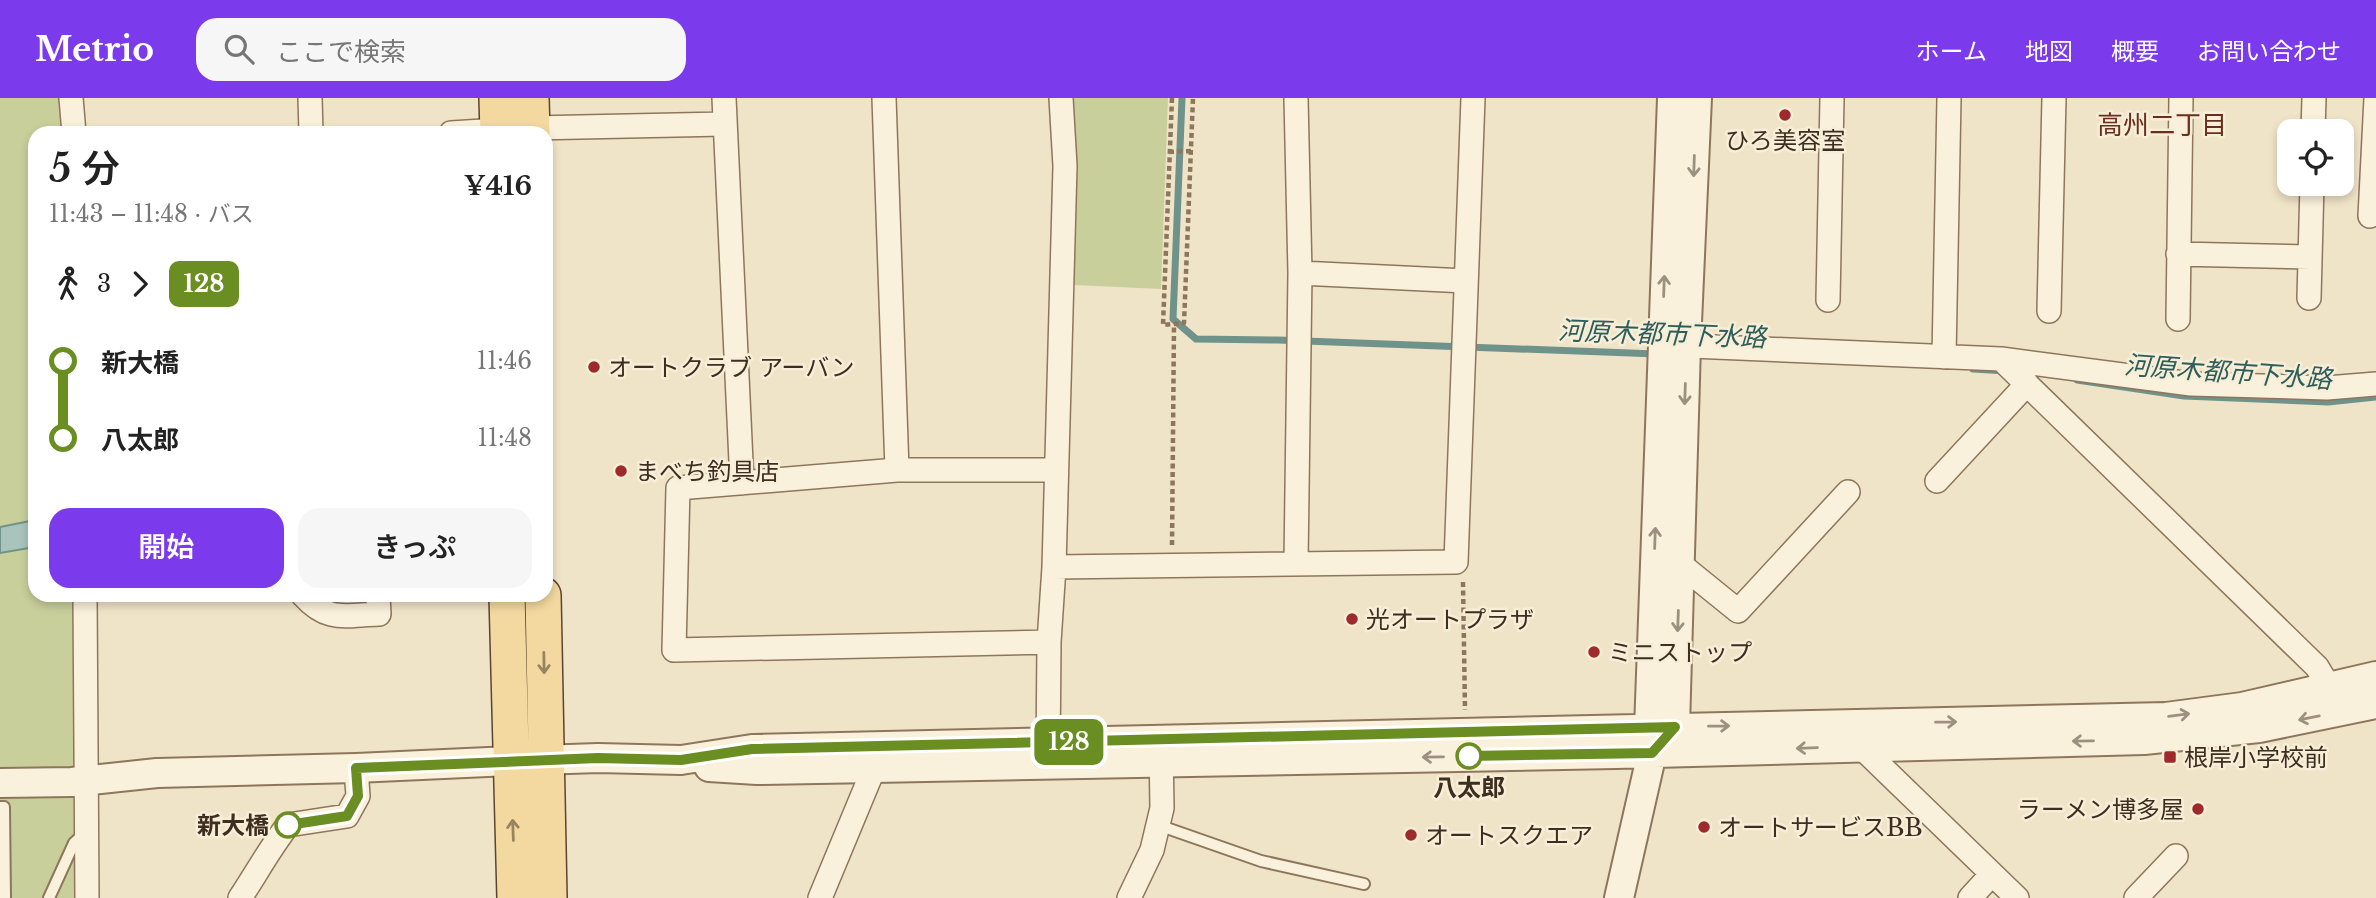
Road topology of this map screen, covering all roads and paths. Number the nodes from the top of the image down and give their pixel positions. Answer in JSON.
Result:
{"nodes":[{"id":1,"x":71,"y":98,"type":"edge"},
{"id":2,"x":310,"y":98,"type":"edge"},
{"id":3,"x":724,"y":98,"type":"edge"},
{"id":4,"x":884,"y":98,"type":"edge"},
{"id":5,"x":1061,"y":98,"type":"edge"},
{"id":6,"x":1172,"y":98,"type":"edge"},
{"id":7,"x":1193,"y":98,"type":"edge"},
{"id":8,"x":1296,"y":98,"type":"edge"},
{"id":9,"x":1473,"y":98,"type":"edge"},
{"id":10,"x":1672,"y":98,"type":"edge"},
{"id":11,"x":1697,"y":98,"type":"edge"},
{"id":12,"x":1832,"y":98,"type":"edge"},
{"id":13,"x":1949,"y":98,"type":"edge"},
{"id":14,"x":2054,"y":98,"type":"edge"},
{"id":15,"x":2181,"y":98,"type":"edge"},
{"id":16,"x":2314,"y":98,"type":"edge"},
{"id":17,"x":2376,"y":98,"type":"edge"},
{"id":18,"x":2313,"y":119,"type":"edge"},
{"id":19,"x":532,"y":120,"type":"edge"},
{"id":20,"x":498,"y":121,"type":"edge"},
{"id":21,"x":724,"y":124,"type":"junction"},
{"id":22,"x":73,"y":126,"type":"edge"},
{"id":23,"x":311,"y":126,"type":"edge"},
{"id":24,"x":478,"y":126,"type":"edge"},
{"id":25,"x":1191,"y":151,"type":"junction"},
{"id":26,"x":1169,"y":152,"type":"junction"},
{"id":27,"x":2312,"y":196,"type":"edge"},
{"id":28,"x":2370,"y":216,"type":"dead end"},
{"id":29,"x":2178,"y":254,"type":"junction"},
{"id":30,"x":2310,"y":257,"type":"junction"},
{"id":31,"x":1300,"y":273,"type":"junction"},
{"id":32,"x":1465,"y":281,"type":"junction"},
{"id":33,"x":2309,"y":298,"type":"dead end"},
{"id":34,"x":1828,"y":300,"type":"dead end"},
{"id":35,"x":2049,"y":311,"type":"dead end"},
{"id":36,"x":2178,"y":319,"type":"dead end"},
{"id":37,"x":1174,"y":326,"type":"junction"},
{"id":38,"x":1674,"y":345,"type":"junction"},
{"id":39,"x":1944,"y":356,"type":"junction"},
{"id":40,"x":2001,"y":359,"type":"junction"},
{"id":41,"x":2026,"y":384,"type":"junction"},
{"id":42,"x":2376,"y":384,"type":"edge"},
{"id":43,"x":897,"y":470,"type":"junction"},
{"id":44,"x":1056,"y":470,"type":"junction"},
{"id":45,"x":1937,"y":481,"type":"dead end"},
{"id":46,"x":742,"y":483,"type":"junction"},
{"id":47,"x":1848,"y":492,"type":"dead end"},
{"id":48,"x":1296,"y":562,"type":"junction"},
{"id":49,"x":1456,"y":562,"type":"junction"},
{"id":50,"x":1680,"y":564,"type":"junction"},
{"id":51,"x":1171,"y":565,"type":"junction"},
{"id":52,"x":1054,"y":567,"type":"junction"},
{"id":53,"x":85,"y":602,"type":"edge"},
{"id":54,"x":309,"y":602,"type":"edge"},
{"id":55,"x":379,"y":602,"type":"edge"},
{"id":56,"x":508,"y":602,"type":"edge"},
{"id":57,"x":543,"y":602,"type":"edge"},
{"id":58,"x":1049,"y":642,"type":"junction"},
{"id":59,"x":2329,"y":687,"type":"junction"},
{"id":60,"x":2374,"y":694,"type":"edge"},
{"id":61,"x":1465,"y":718,"type":"dead end"},
{"id":62,"x":1659,"y":736,"type":"junction"},
{"id":63,"x":1860,"y":746,"type":"junction"},
{"id":64,"x":1161,"y":751,"type":"junction"},
{"id":65,"x":1048,"y":754,"type":"junction"},
{"id":66,"x":598,"y":758,"type":"junction"},
{"id":67,"x":547,"y":760,"type":"junction"},
{"id":68,"x":511,"y":761,"type":"junction"},
{"id":69,"x":356,"y":768,"type":"junction"},
{"id":70,"x":874,"y":768,"type":"junction"},
{"id":71,"x":80,"y":781,"type":"junction"},
{"id":72,"x":0,"y":783,"type":"edge"},
{"id":73,"x":0,"y":807,"type":"edge"},
{"id":74,"x":1158,"y":825,"type":"junction"},
{"id":75,"x":88,"y":832,"type":"junction"},
{"id":76,"x":2176,"y":856,"type":"dead end"},
{"id":77,"x":1992,"y":874,"type":"junction"},
{"id":78,"x":1364,"y":884,"type":"dead end"},
{"id":79,"x":5,"y":898,"type":"edge"},
{"id":80,"x":49,"y":898,"type":"edge"},
{"id":81,"x":87,"y":898,"type":"edge"},
{"id":82,"x":240,"y":898,"type":"edge"},
{"id":83,"x":515,"y":898,"type":"edge"},
{"id":84,"x":549,"y":898,"type":"edge"},
{"id":85,"x":820,"y":898,"type":"edge"},
{"id":86,"x":1129,"y":898,"type":"edge"},
{"id":87,"x":1619,"y":898,"type":"edge"},
{"id":88,"x":1970,"y":898,"type":"edge"},
{"id":89,"x":2017,"y":898,"type":"edge"},
{"id":90,"x":2136,"y":898,"type":"edge"}],
"edges":[{"from":1,"to":22,"type":"street"},
{"from":2,"to":23,"type":"street"},
{"from":3,"to":21,"type":"street"},
{"from":4,"to":43,"type":"street"},
{"from":5,"to":44,"type":"street"},
{"from":6,"to":26,"type":"path"},
{"from":7,"to":25,"type":"path"},
{"from":8,"to":31,"type":"street"},
{"from":9,"to":32,"type":"street"},
{"from":38,"to":10,"type":"street","one_way":true},
{"from":11,"to":38,"type":"street","one_way":true},
{"from":12,"to":34,"type":"street"},
{"from":13,"to":39,"type":"street"},
{"from":14,"to":35,"type":"street"},
{"from":15,"to":29,"type":"street"},
{"from":16,"to":18,"type":"street"},
{"from":17,"to":28,"type":"street"},
{"from":19,"to":20,"type":"street"},
{"from":19,"to":21,"type":"street"},
{"from":20,"to":24,"type":"street"},
{"from":21,"to":46,"type":"street"},
{"from":25,"to":26,"type":"path"},
{"from":25,"to":37,"type":"path"},
{"from":26,"to":37,"type":"path"},
{"from":27,"to":30,"type":"street"},
{"from":29,"to":30,"type":"street"},
{"from":29,"to":36,"type":"street"},
{"from":30,"to":33,"type":"street"},
{"from":31,"to":32,"type":"street"},
{"from":31,"to":48,"type":"street"},
{"from":32,"to":49,"type":"street"},
{"from":37,"to":51,"type":"path"},
{"from":38,"to":39,"type":"street"},
{"from":38,"to":50,"type":"street","one_way":true},
{"from":62,"to":38,"type":"street","one_way":true},
{"from":39,"to":40,"type":"street"},
{"from":40,"to":41,"type":"street"},
{"from":40,"to":42,"type":"street"},
{"from":41,"to":45,"type":"street"},
{"from":41,"to":59,"type":"street"},
{"from":43,"to":44,"type":"street"},
{"from":43,"to":46,"type":"street"},
{"from":44,"to":52,"type":"street"},
{"from":46,"to":58,"type":"street"},
{"from":47,"to":50,"type":"street"},
{"from":48,"to":49,"type":"street"},
{"from":48,"to":51,"type":"street"},
{"from":49,"to":61,"type":"path"},
{"from":50,"to":62,"type":"street","one_way":true},
{"from":51,"to":52,"type":"street"},
{"from":52,"to":58,"type":"street"},
{"from":53,"to":71,"type":"street"},
{"from":54,"to":55,"type":"street"},
{"from":56,"to":68,"type":"main road"},
{"from":57,"to":67,"type":"main road","one_way":true},
{"from":58,"to":65,"type":"street"},
{"from":59,"to":60,"type":"street"},
{"from":62,"to":59,"type":"street","one_way":true},
{"from":60,"to":63,"type":"street","one_way":true},
{"from":63,"to":62,"type":"street","one_way":true},
{"from":62,"to":64,"type":"street"},
{"from":62,"to":87,"type":"street"},
{"from":63,"to":77,"type":"street"},
{"from":64,"to":65,"type":"street"},
{"from":64,"to":74,"type":"street"},
{"from":65,"to":66,"type":"street"},
{"from":65,"to":70,"type":"street"},
{"from":66,"to":67,"type":"street"},
{"from":66,"to":70,"type":"street"},
{"from":67,"to":68,"type":"street"},
{"from":67,"to":84,"type":"main road"},
{"from":68,"to":69,"type":"street"},
{"from":83,"to":68,"type":"main road","one_way":true},
{"from":69,"to":71,"type":"street"},
{"from":69,"to":82,"type":"street"},
{"from":70,"to":85,"type":"street"},
{"from":71,"to":72,"type":"street"},
{"from":71,"to":75,"type":"street"},
{"from":73,"to":79,"type":"lane"},
{"from":74,"to":78,"type":"lane"},
{"from":74,"to":86,"type":"street"},
{"from":75,"to":80,"type":"lane"},
{"from":75,"to":81,"type":"street"},
{"from":76,"to":90,"type":"street"},
{"from":77,"to":88,"type":"street"},
{"from":77,"to":89,"type":"street"}]}
